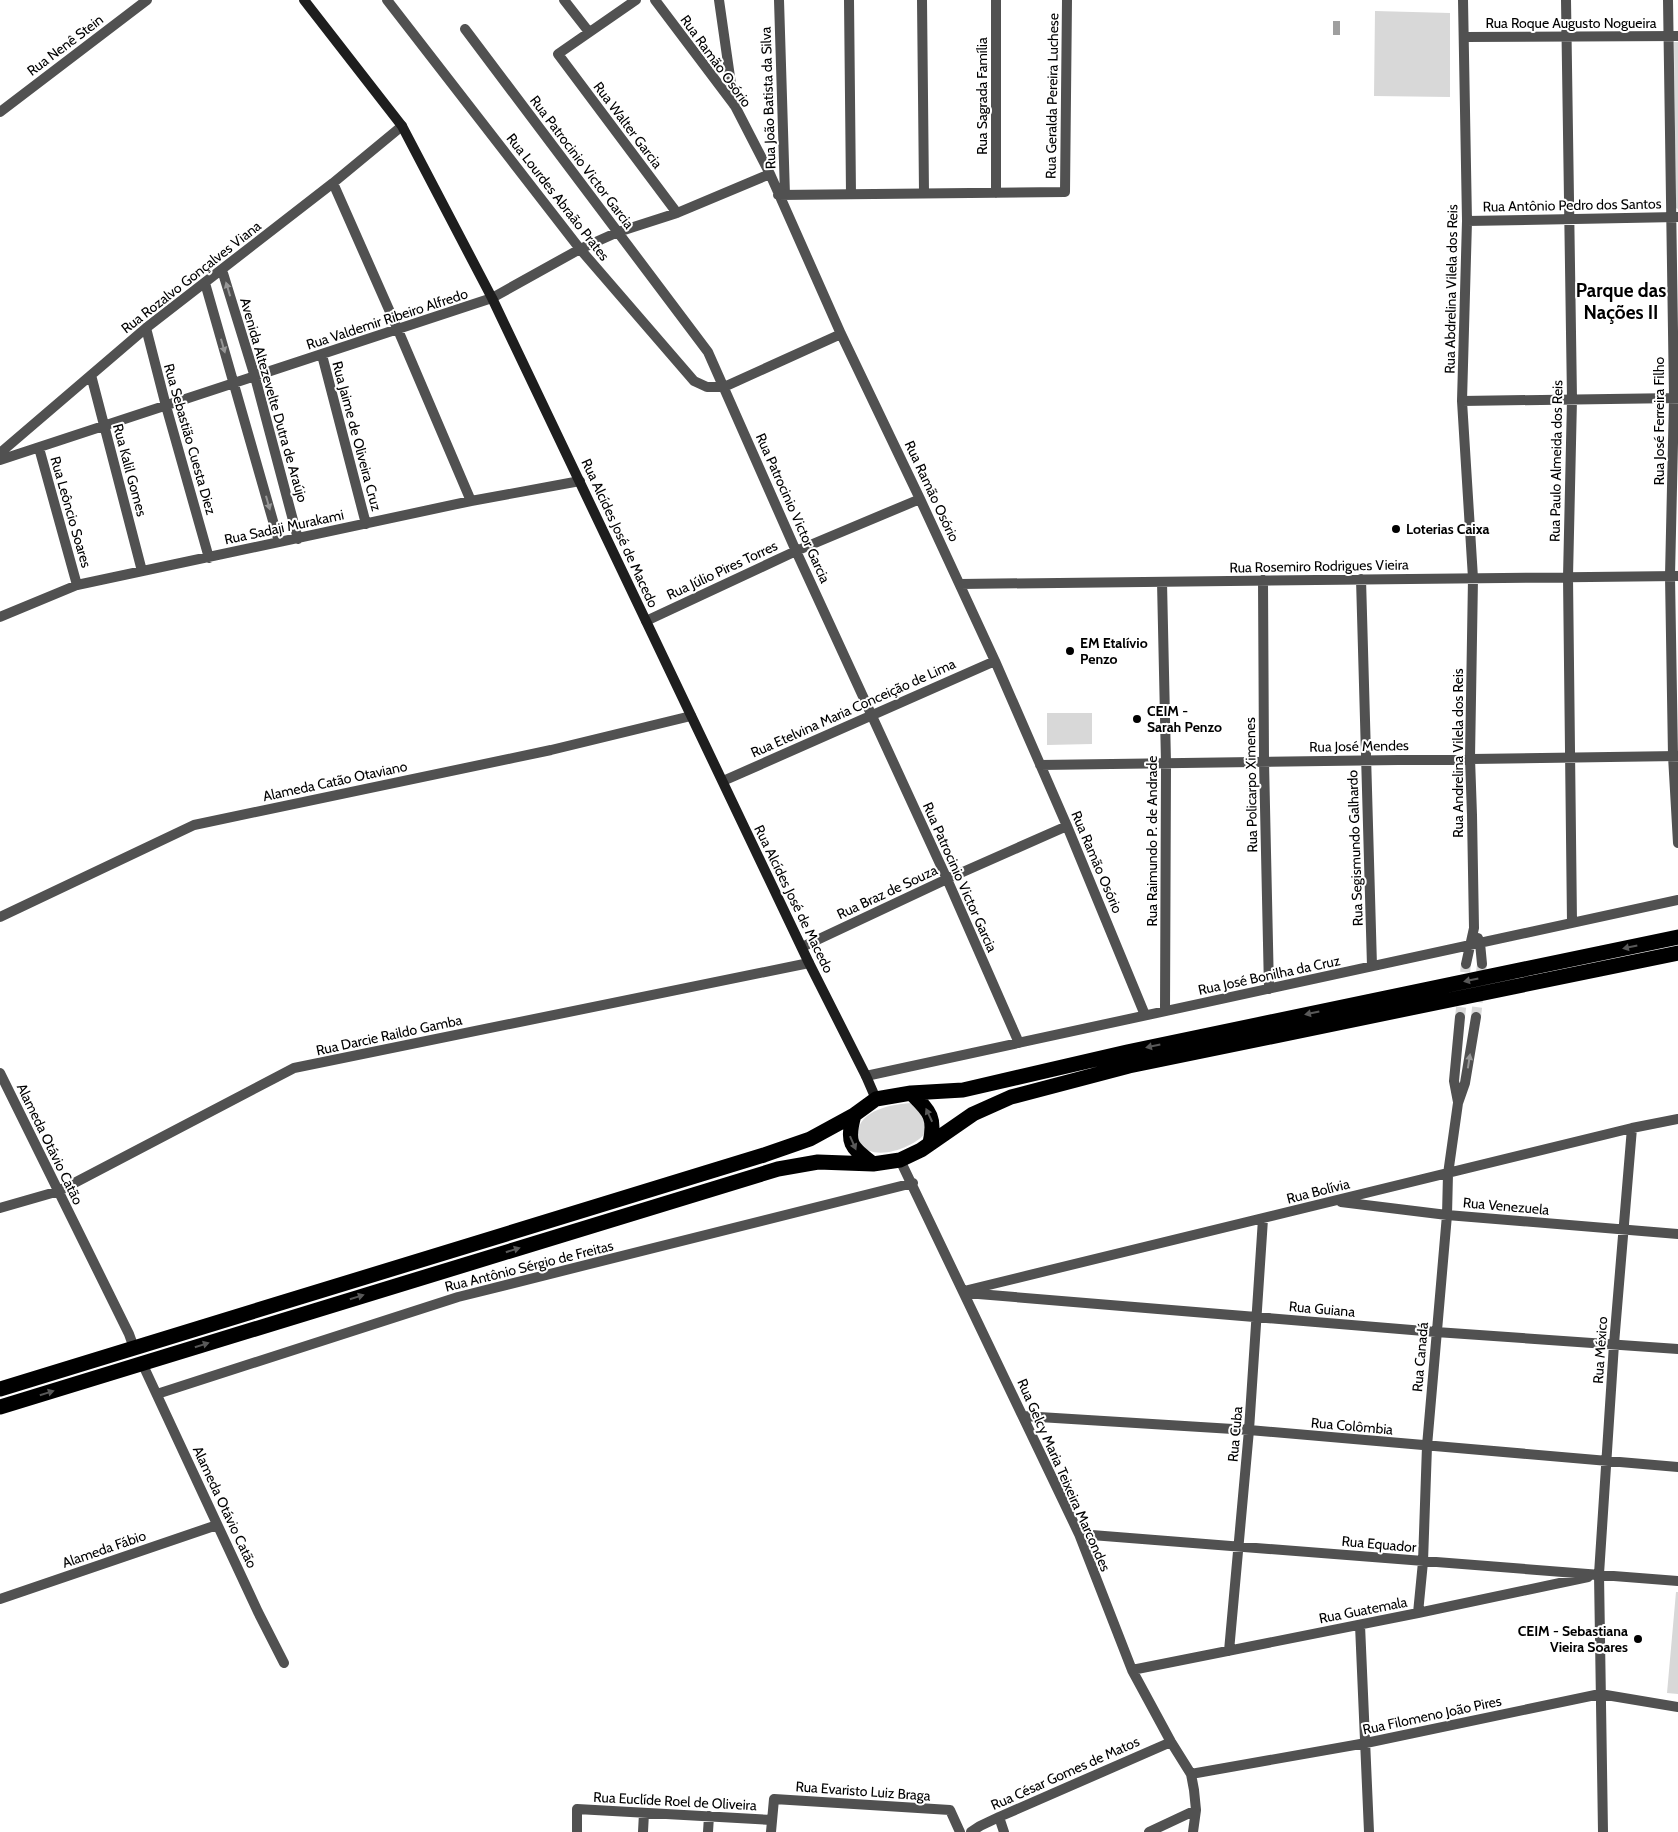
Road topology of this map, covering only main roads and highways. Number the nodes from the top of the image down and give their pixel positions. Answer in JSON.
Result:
{"nodes":[{"id":1,"x":1678,"y":937,"type":"edge"},
{"id":2,"x":1678,"y":953,"type":"edge"},
{"id":3,"x":911,"y":1093,"type":"junction"},
{"id":4,"x":854,"y":1116,"type":"junction"},
{"id":5,"x":930,"y":1143,"type":"junction"},
{"id":6,"x":873,"y":1164,"type":"junction"},
{"id":7,"x":0,"y":1389,"type":"edge"},
{"id":8,"x":0,"y":1407,"type":"edge"}],
"edges":[{"from":1,"to":3,"type":"highway","one_way":true},
{"from":2,"to":5,"type":"highway"},
{"from":3,"to":4,"type":"highway"},
{"from":5,"to":3,"type":"highway","one_way":true},
{"from":4,"to":6,"type":"highway","one_way":true},
{"from":4,"to":7,"type":"highway"},
{"from":5,"to":6,"type":"highway"},
{"from":8,"to":6,"type":"highway","one_way":true}]}
